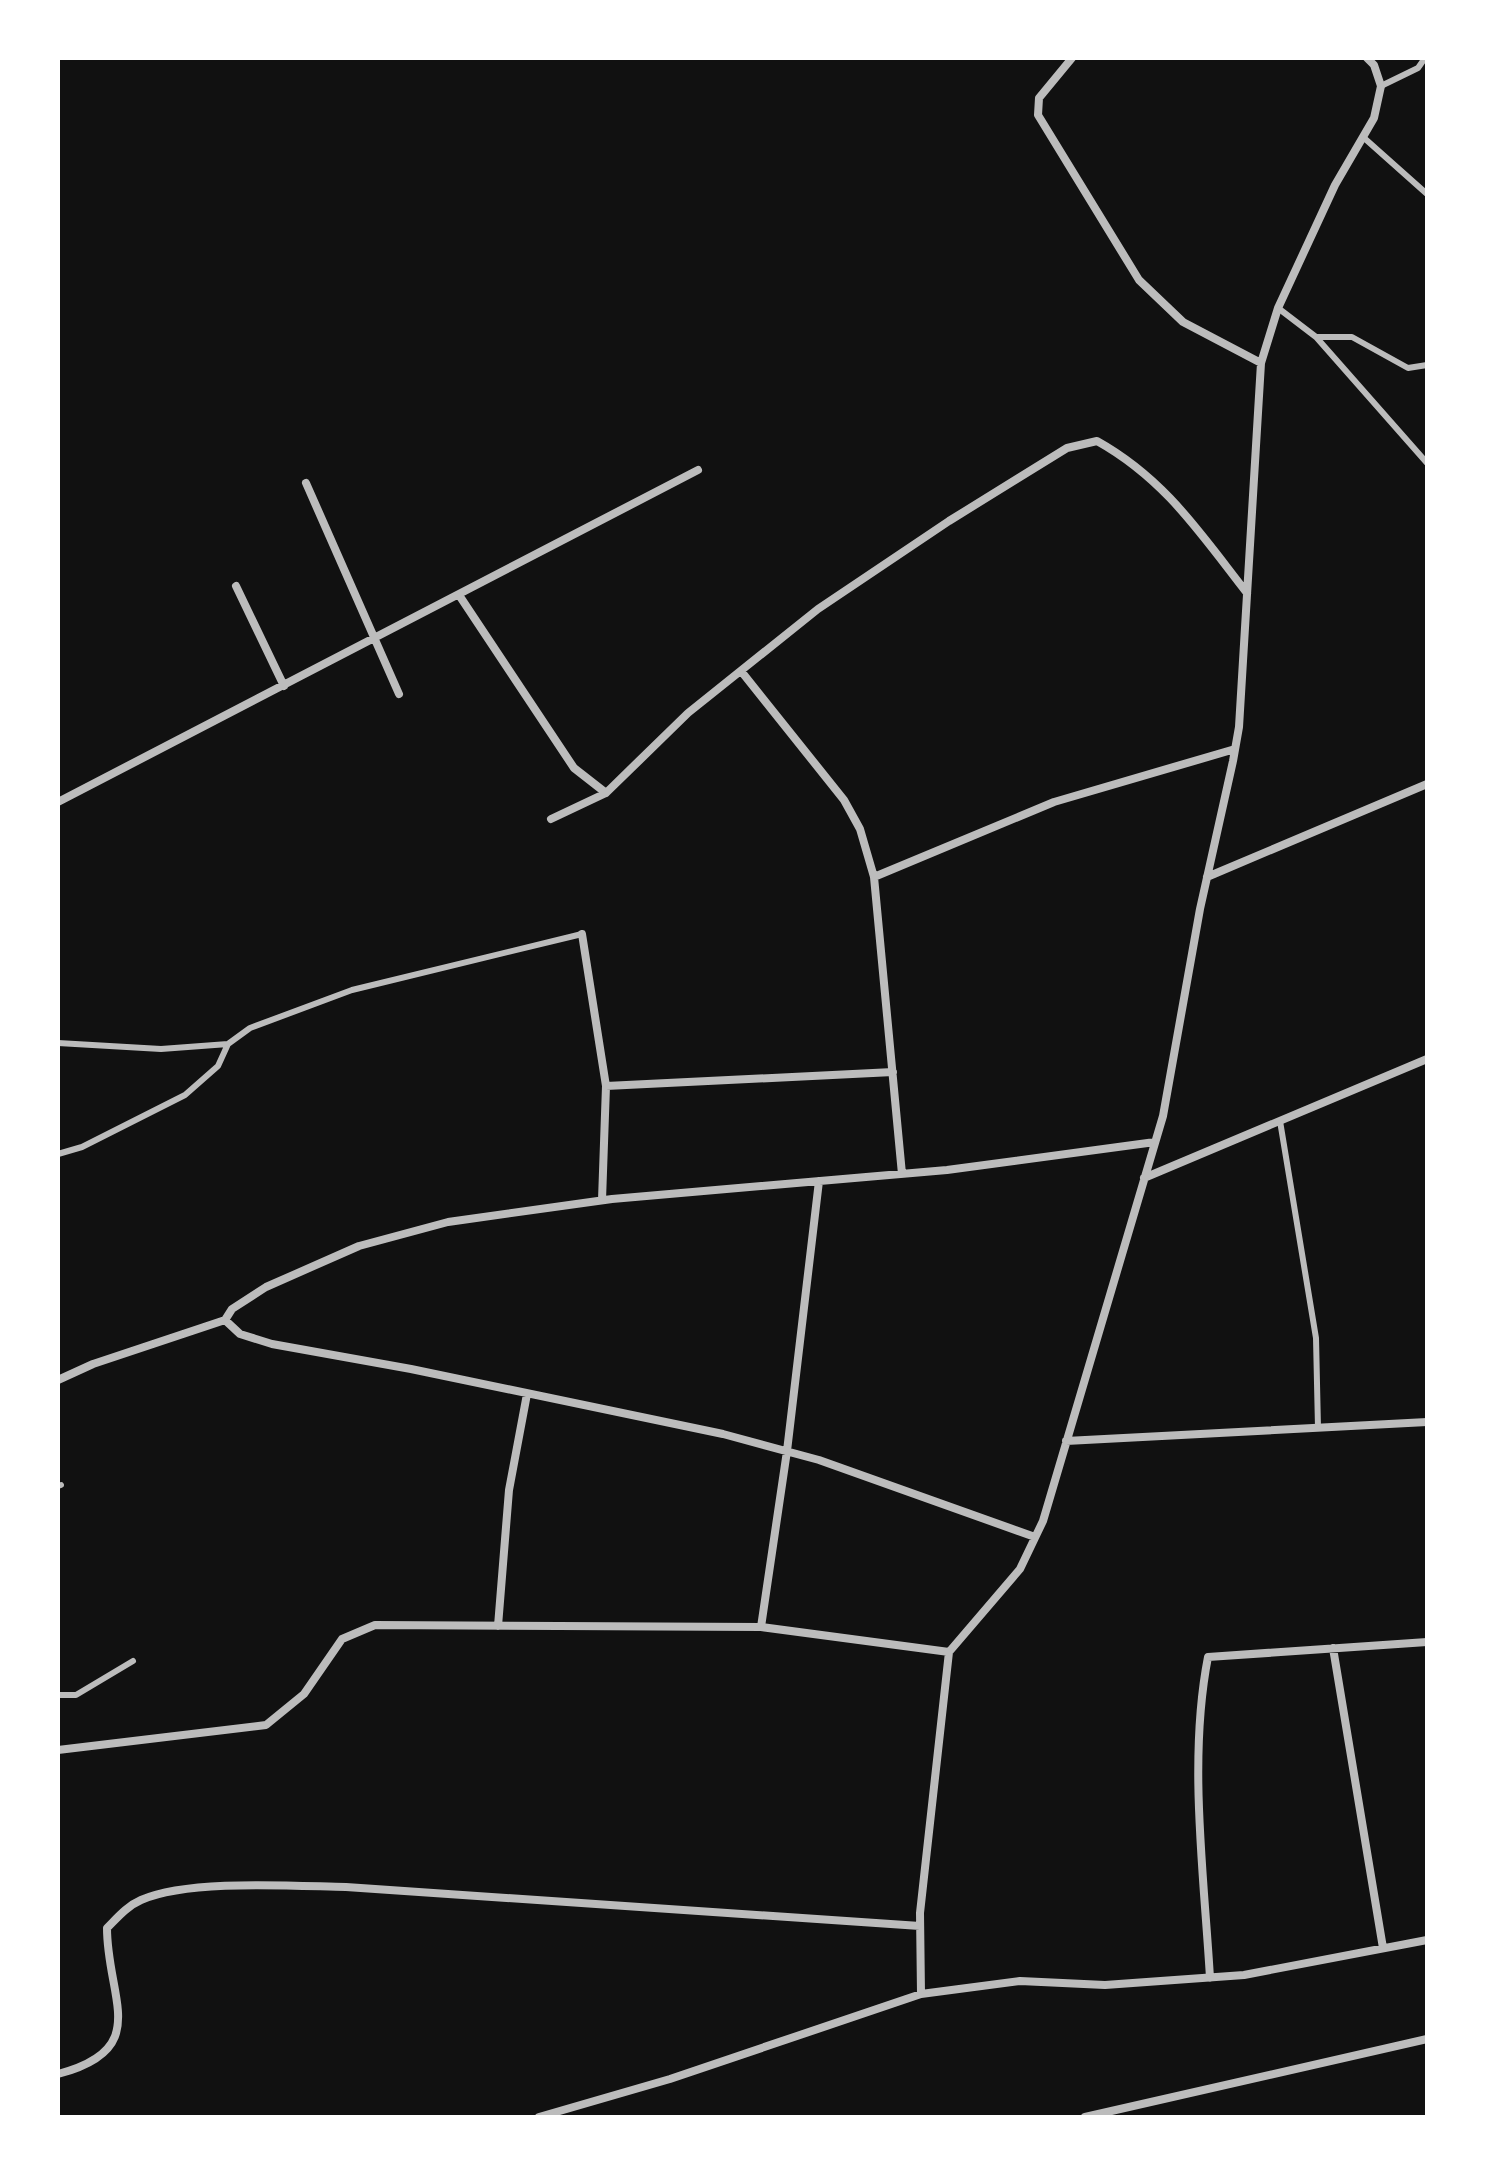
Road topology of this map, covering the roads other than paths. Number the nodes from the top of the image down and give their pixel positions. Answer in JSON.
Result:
{"nodes":[{"id":1,"x":1072,"y":58,"type":"edge"},
{"id":2,"x":1367,"y":58,"type":"edge"},
{"id":3,"x":1425,"y":58,"type":"edge"},
{"id":4,"x":1381,"y":86,"type":"junction"},
{"id":5,"x":1363,"y":137,"type":"junction"},
{"id":6,"x":1427,"y":194,"type":"edge"},
{"id":7,"x":1278,"y":308,"type":"junction"},
{"id":8,"x":1316,"y":337,"type":"junction"},
{"id":9,"x":1261,"y":363,"type":"junction"},
{"id":10,"x":1427,"y":365,"type":"edge"},
{"id":11,"x":1427,"y":463,"type":"edge"},
{"id":12,"x":698,"y":470,"type":"dead end"},
{"id":13,"x":306,"y":483,"type":"dead end"},
{"id":14,"x":236,"y":586,"type":"dead end"},
{"id":15,"x":1247,"y":593,"type":"junction"},
{"id":16,"x":459,"y":595,"type":"junction"},
{"id":17,"x":374,"y":640,"type":"junction"},
{"id":18,"x":741,"y":671,"type":"junction"},
{"id":19,"x":284,"y":686,"type":"junction"},
{"id":20,"x":399,"y":694,"type":"dead end"},
{"id":21,"x":1235,"y":749,"type":"junction"},
{"id":22,"x":1427,"y":784,"type":"edge"},
{"id":23,"x":606,"y":793,"type":"junction"},
{"id":24,"x":58,"y":802,"type":"edge"},
{"id":25,"x":551,"y":819,"type":"dead end"},
{"id":26,"x":874,"y":877,"type":"junction"},
{"id":27,"x":1207,"y":877,"type":"junction"},
{"id":28,"x":582,"y":934,"type":"joint"},
{"id":29,"x":58,"y":1043,"type":"edge"},
{"id":30,"x":228,"y":1044,"type":"junction"},
{"id":31,"x":1427,"y":1059,"type":"edge"},
{"id":32,"x":893,"y":1072,"type":"junction"},
{"id":33,"x":606,"y":1086,"type":"junction"},
{"id":34,"x":1280,"y":1121,"type":"junction"},
{"id":35,"x":1155,"y":1142,"type":"junction"},
{"id":36,"x":58,"y":1154,"type":"edge"},
{"id":37,"x":902,"y":1174,"type":"junction"},
{"id":38,"x":1144,"y":1178,"type":"junction"},
{"id":39,"x":819,"y":1181,"type":"junction"},
{"id":40,"x":602,"y":1200,"type":"junction"},
{"id":41,"x":225,"y":1320,"type":"junction"},
{"id":42,"x":58,"y":1380,"type":"edge"},
{"id":43,"x":527,"y":1394,"type":"junction"},
{"id":44,"x":1427,"y":1422,"type":"edge"},
{"id":45,"x":1318,"y":1428,"type":"junction"},
{"id":46,"x":1066,"y":1441,"type":"junction"},
{"id":47,"x":787,"y":1451,"type":"junction"},
{"id":48,"x":1035,"y":1537,"type":"junction"},
{"id":49,"x":498,"y":1626,"type":"junction"},
{"id":50,"x":761,"y":1627,"type":"junction"},
{"id":51,"x":1427,"y":1642,"type":"edge"},
{"id":52,"x":1333,"y":1648,"type":"junction"},
{"id":53,"x":949,"y":1652,"type":"junction"},
{"id":54,"x":133,"y":1661,"type":"dead end"},
{"id":55,"x":58,"y":1695,"type":"edge"},
{"id":56,"x":58,"y":1750,"type":"edge"},
{"id":57,"x":920,"y":1926,"type":"junction"},
{"id":58,"x":1427,"y":1940,"type":"edge"},
{"id":59,"x":1383,"y":1948,"type":"junction"},
{"id":60,"x":1210,"y":1978,"type":"junction"},
{"id":61,"x":921,"y":1994,"type":"junction"},
{"id":62,"x":1427,"y":2039,"type":"edge"},
{"id":63,"x":58,"y":2074,"type":"edge"},
{"id":64,"x":539,"y":2117,"type":"edge"},
{"id":65,"x":1085,"y":2117,"type":"edge"}],
"edges":[{"from":1,"to":9,"type":"street"},
{"from":2,"to":4,"type":"street"},
{"from":3,"to":4,"type":"lane"},
{"from":4,"to":5,"type":"street"},
{"from":5,"to":6,"type":"lane"},
{"from":5,"to":7,"type":"street"},
{"from":7,"to":8,"type":"lane"},
{"from":7,"to":9,"type":"street"},
{"from":8,"to":10,"type":"lane"},
{"from":8,"to":11,"type":"lane"},
{"from":9,"to":15,"type":"street"},
{"from":12,"to":16,"type":"street"},
{"from":13,"to":17,"type":"street"},
{"from":14,"to":19,"type":"street"},
{"from":15,"to":18,"type":"street"},
{"from":15,"to":21,"type":"street"},
{"from":16,"to":17,"type":"street"},
{"from":16,"to":23,"type":"street"},
{"from":17,"to":19,"type":"street"},
{"from":17,"to":20,"type":"street"},
{"from":18,"to":23,"type":"street"},
{"from":18,"to":26,"type":"street"},
{"from":19,"to":24,"type":"street"},
{"from":21,"to":26,"type":"street"},
{"from":21,"to":27,"type":"street"},
{"from":22,"to":27,"type":"street"},
{"from":23,"to":25,"type":"street"},
{"from":26,"to":32,"type":"street"},
{"from":27,"to":35,"type":"street"},
{"from":28,"to":30,"type":"lane"},
{"from":28,"to":33,"type":"street"},
{"from":29,"to":30,"type":"lane"},
{"from":30,"to":36,"type":"lane"},
{"from":31,"to":34,"type":"street"},
{"from":32,"to":33,"type":"street"},
{"from":32,"to":37,"type":"street"},
{"from":33,"to":40,"type":"street"},
{"from":34,"to":38,"type":"street"},
{"from":34,"to":45,"type":"lane"},
{"from":35,"to":37,"type":"street"},
{"from":35,"to":38,"type":"street"},
{"from":37,"to":39,"type":"street"},
{"from":38,"to":46,"type":"street"},
{"from":39,"to":40,"type":"street"},
{"from":39,"to":47,"type":"street"},
{"from":40,"to":41,"type":"street"},
{"from":41,"to":42,"type":"street"},
{"from":41,"to":43,"type":"street"},
{"from":43,"to":47,"type":"street"},
{"from":43,"to":49,"type":"street"},
{"from":44,"to":45,"type":"street"},
{"from":45,"to":46,"type":"street"},
{"from":46,"to":48,"type":"street"},
{"from":47,"to":48,"type":"street"},
{"from":47,"to":50,"type":"street"},
{"from":48,"to":53,"type":"street"},
{"from":49,"to":50,"type":"street"},
{"from":49,"to":56,"type":"street"},
{"from":50,"to":53,"type":"street"},
{"from":51,"to":52,"type":"street"},
{"from":52,"to":59,"type":"street"},
{"from":52,"to":60,"type":"street"},
{"from":53,"to":57,"type":"street"},
{"from":54,"to":55,"type":"lane"},
{"from":57,"to":61,"type":"street"},
{"from":57,"to":63,"type":"street"},
{"from":58,"to":59,"type":"street"},
{"from":59,"to":60,"type":"street"},
{"from":60,"to":61,"type":"street"},
{"from":61,"to":64,"type":"street"},
{"from":62,"to":65,"type":"street"}]}
